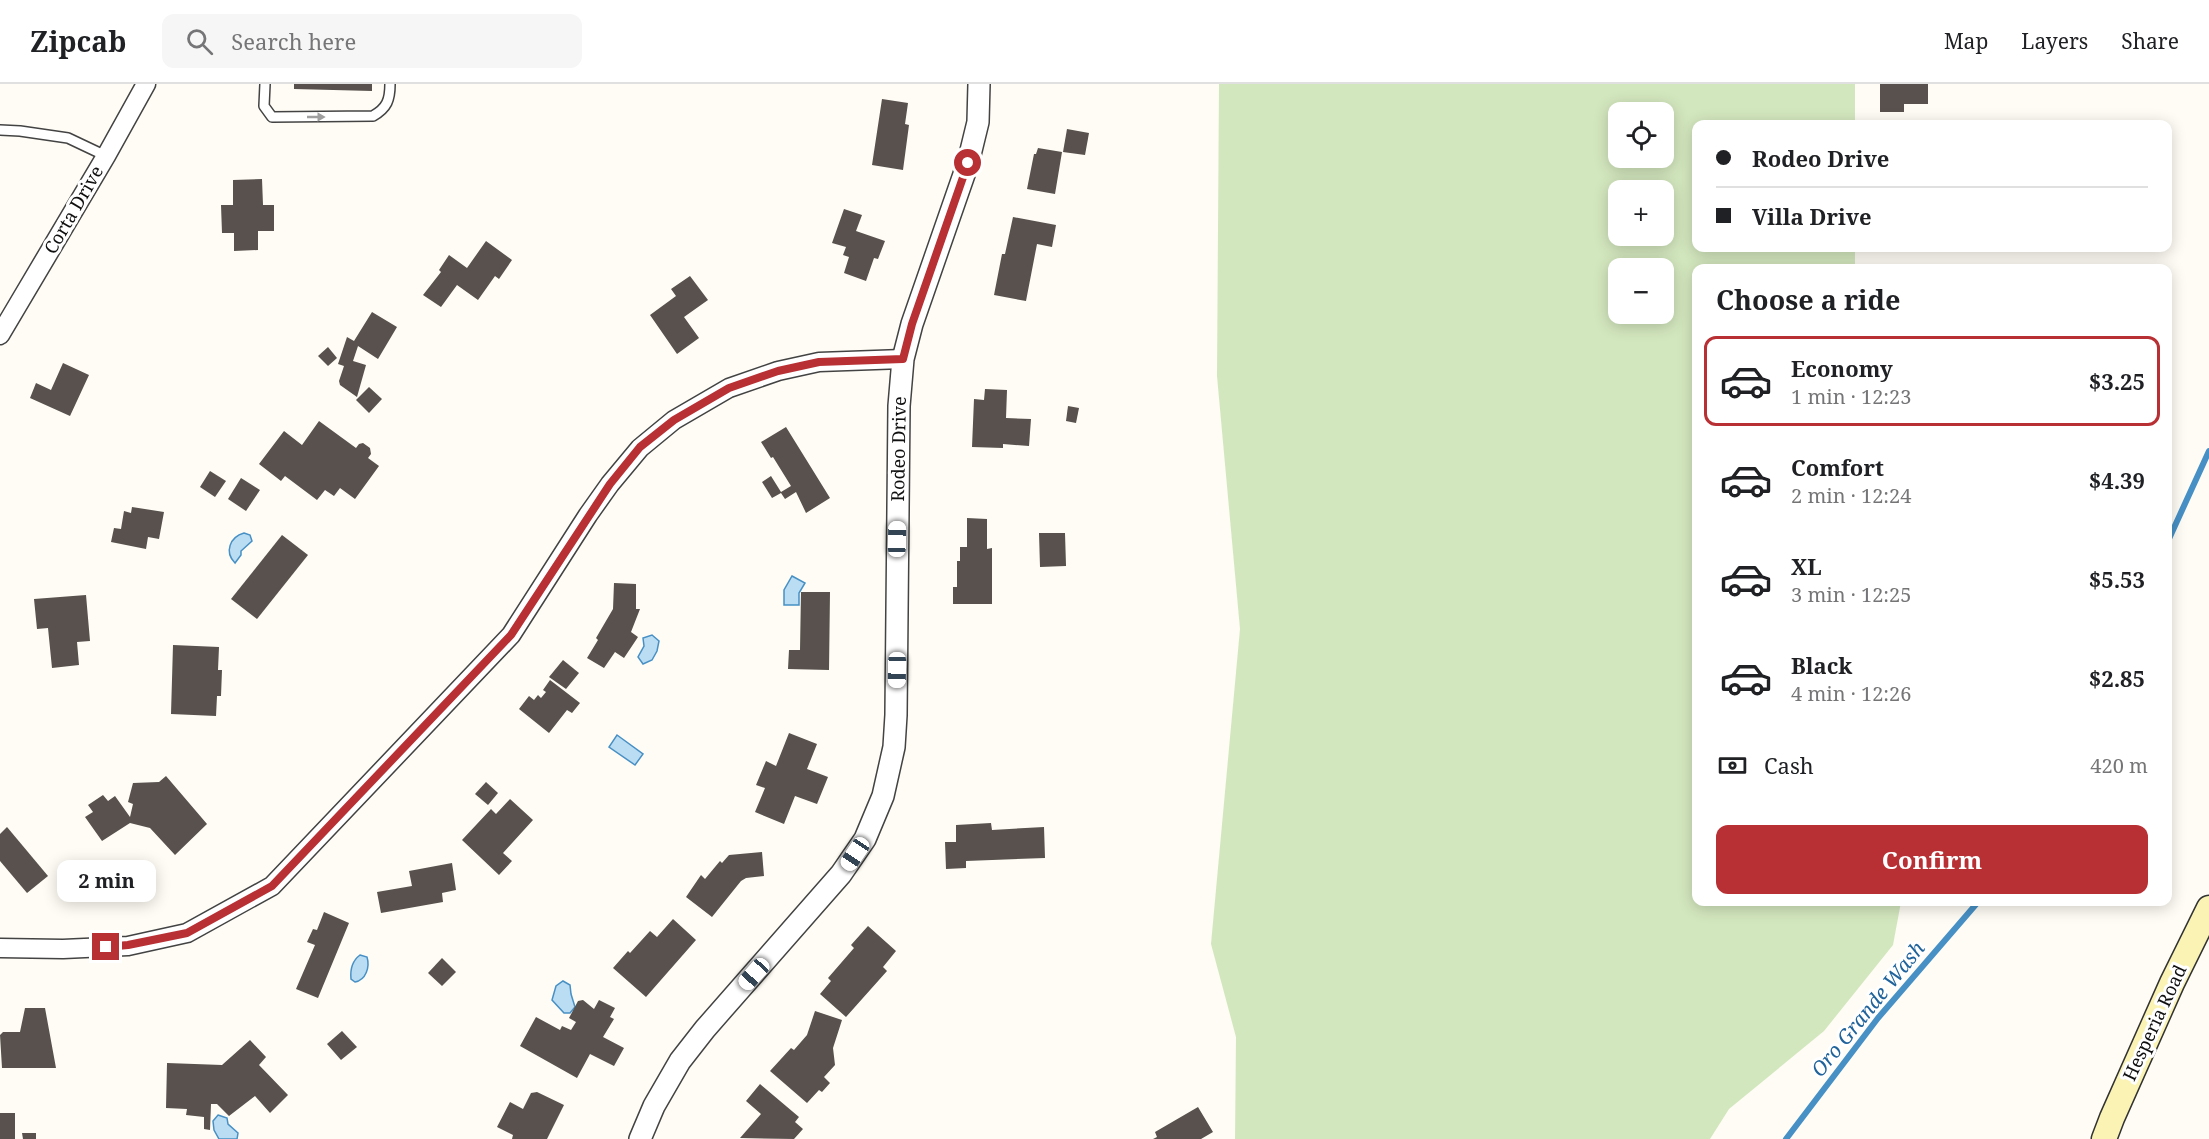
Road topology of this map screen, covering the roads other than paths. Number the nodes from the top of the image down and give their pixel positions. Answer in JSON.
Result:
{"nodes":[{"id":1,"x":146,"y":84,"type":"edge"},
{"id":2,"x":265,"y":84,"type":"edge"},
{"id":3,"x":390,"y":84,"type":"edge"},
{"id":4,"x":979,"y":84,"type":"edge"},
{"id":5,"x":0,"y":130,"type":"edge"},
{"id":6,"x":106,"y":156,"type":"junction"},
{"id":7,"x":0,"y":336,"type":"edge"},
{"id":8,"x":903,"y":359,"type":"junction"},
{"id":9,"x":2209,"y":908,"type":"edge"},
{"id":10,"x":0,"y":948,"type":"edge"},
{"id":11,"x":640,"y":1139,"type":"edge"},
{"id":12,"x":2104,"y":1139,"type":"edge"}],
"edges":[{"from":1,"to":6,"type":"street","name":"Corta Drive"},
{"from":2,"to":3,"type":"lane","one_way":true},
{"from":4,"to":8,"type":"street","name":"Rodeo Drive"},
{"from":5,"to":6,"type":"lane"},
{"from":6,"to":7,"type":"street","name":"Corta Drive"},
{"from":8,"to":10,"type":"street"},
{"from":8,"to":11,"type":"street","name":"Rodeo Drive"},
{"from":9,"to":12,"type":"main road","name":"Hesperia Road"}]}
